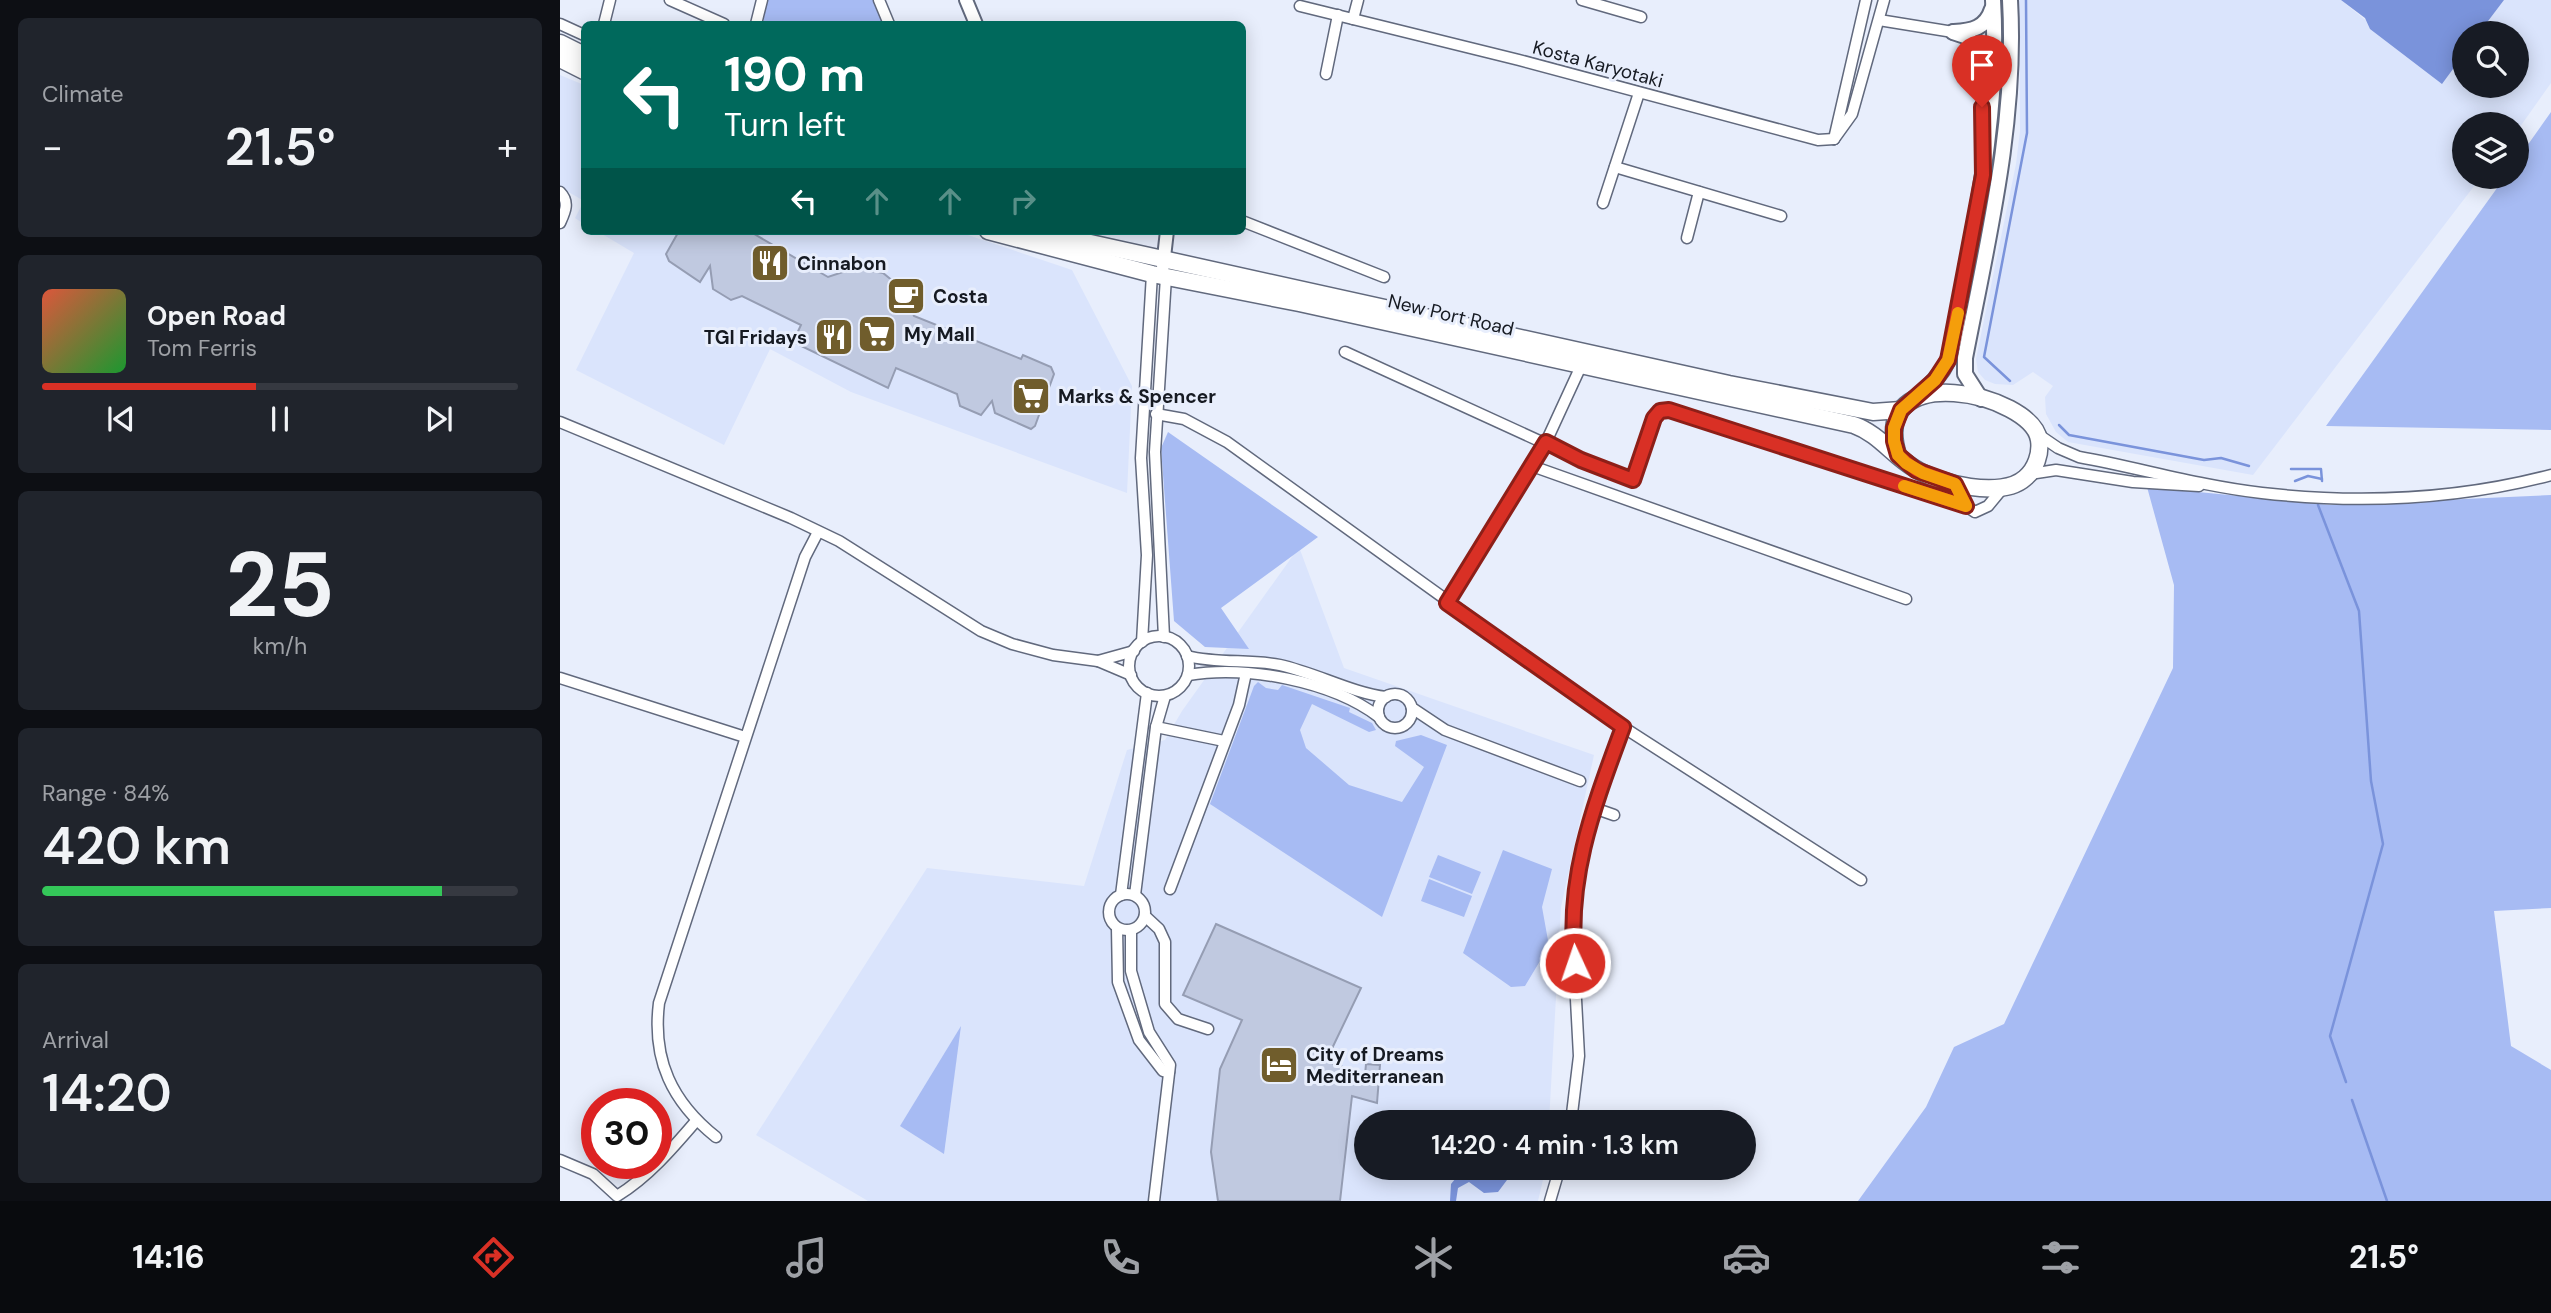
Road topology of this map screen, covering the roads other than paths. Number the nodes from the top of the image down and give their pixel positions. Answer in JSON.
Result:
{"nodes":[{"id":1,"x":610,"y":0,"type":"edge"},
{"id":2,"x":670,"y":0,"type":"edge"},
{"id":3,"x":762,"y":0,"type":"edge"},
{"id":4,"x":879,"y":0,"type":"edge"},
{"id":5,"x":966,"y":0,"type":"edge"},
{"id":6,"x":1358,"y":0,"type":"edge"},
{"id":7,"x":1582,"y":0,"type":"edge"},
{"id":8,"x":1866,"y":0,"type":"edge"},
{"id":9,"x":1884,"y":0,"type":"edge"},
{"id":10,"x":2010,"y":0,"type":"edge"},
{"id":11,"x":682,"y":2,"type":"edge"},
{"id":12,"x":1993,"y":2,"type":"edge"},
{"id":13,"x":1606,"y":3,"type":"edge"},
{"id":14,"x":1300,"y":6,"type":"dead end"},
{"id":15,"x":1338,"y":15,"type":"junction"},
{"id":16,"x":1641,"y":17,"type":"dead end"},
{"id":17,"x":1353,"y":19,"type":"junction"},
{"id":18,"x":1878,"y":20,"type":"junction"},
{"id":19,"x":605,"y":21,"type":"edge"},
{"id":20,"x":718,"y":21,"type":"edge"},
{"id":21,"x":757,"y":21,"type":"edge"},
{"id":22,"x":888,"y":21,"type":"edge"},
{"id":23,"x":975,"y":21,"type":"edge"},
{"id":24,"x":560,"y":24,"type":"edge"},
{"id":25,"x":1953,"y":32,"type":"junction"},
{"id":26,"x":581,"y":34,"type":"edge"},
{"id":27,"x":560,"y":43,"type":"edge"},
{"id":28,"x":581,"y":54,"type":"edge"},
{"id":29,"x":560,"y":59,"type":"edge"},
{"id":30,"x":581,"y":70,"type":"edge"},
{"id":31,"x":1326,"y":74,"type":"dead end"},
{"id":32,"x":1639,"y":93,"type":"junction"},
{"id":33,"x":1834,"y":139,"type":"junction"},
{"id":34,"x":1615,"y":167,"type":"junction"},
{"id":35,"x":1983,"y":175,"type":"junction"},
{"id":36,"x":560,"y":192,"type":"edge"},
{"id":37,"x":1699,"y":192,"type":"junction"},
{"id":38,"x":1604,"y":203,"type":"dead end"},
{"id":39,"x":1781,"y":216,"type":"dead end"},
{"id":40,"x":560,"y":223,"type":"edge"},
{"id":41,"x":1246,"y":223,"type":"edge"},
{"id":42,"x":1004,"y":235,"type":"edge"},
{"id":43,"x":1053,"y":235,"type":"edge"},
{"id":44,"x":1166,"y":235,"type":"edge"},
{"id":45,"x":1687,"y":238,"type":"dead end"},
{"id":46,"x":1162,"y":260,"type":"junction"},
{"id":47,"x":1159,"y":275,"type":"junction"},
{"id":48,"x":1384,"y":277,"type":"dead end"},
{"id":49,"x":1345,"y":352,"type":"dead end"},
{"id":50,"x":1581,"y":366,"type":"junction"},
{"id":51,"x":1920,"y":395,"type":"junction"},
{"id":52,"x":1981,"y":399,"type":"junction"},
{"id":53,"x":1901,"y":410,"type":"junction"},
{"id":54,"x":1156,"y":414,"type":"junction"},
{"id":55,"x":560,"y":422,"type":"edge"},
{"id":56,"x":2038,"y":435,"type":"junction"},
{"id":57,"x":1546,"y":442,"type":"junction"},
{"id":58,"x":1898,"y":455,"type":"junction"},
{"id":59,"x":1532,"y":466,"type":"junction"},
{"id":60,"x":2029,"y":475,"type":"junction"},
{"id":61,"x":2551,"y":475,"type":"edge"},
{"id":62,"x":1955,"y":484,"type":"junction"},
{"id":63,"x":2228,"y":487,"type":"junction"},
{"id":64,"x":2002,"y":489,"type":"junction"},
{"id":65,"x":1971,"y":509,"type":"junction"},
{"id":66,"x":818,"y":531,"type":"junction"},
{"id":67,"x":1906,"y":599,"type":"dead end"},
{"id":68,"x":1447,"y":603,"type":"junction"},
{"id":69,"x":1164,"y":637,"type":"junction"},
{"id":70,"x":1142,"y":642,"type":"junction"},
{"id":71,"x":1134,"y":651,"type":"junction"},
{"id":72,"x":1187,"y":656,"type":"junction"},
{"id":73,"x":1098,"y":661,"type":"junction"},
{"id":74,"x":1246,"y":673,"type":"junction"},
{"id":75,"x":1131,"y":675,"type":"junction"},
{"id":76,"x":1188,"y":675,"type":"junction"},
{"id":77,"x":560,"y":678,"type":"edge"},
{"id":78,"x":1147,"y":693,"type":"junction"},
{"id":79,"x":1165,"y":696,"type":"junction"},
{"id":80,"x":1385,"y":697,"type":"junction"},
{"id":81,"x":1412,"y":708,"type":"junction"},
{"id":82,"x":1379,"y":717,"type":"junction"},
{"id":83,"x":1406,"y":724,"type":"junction"},
{"id":84,"x":1156,"y":727,"type":"junction"},
{"id":85,"x":1623,"y":727,"type":"junction"},
{"id":86,"x":1446,"y":730,"type":"junction"},
{"id":87,"x":745,"y":737,"type":"junction"},
{"id":88,"x":1224,"y":741,"type":"junction"},
{"id":89,"x":1580,"y":781,"type":"dead end"},
{"id":90,"x":1594,"y":808,"type":"junction"},
{"id":91,"x":1614,"y":815,"type":"dead end"},
{"id":92,"x":1861,"y":880,"type":"dead end"},
{"id":93,"x":1170,"y":888,"type":"dead end"},
{"id":94,"x":1121,"y":895,"type":"junction"},
{"id":95,"x":1135,"y":895,"type":"junction"},
{"id":96,"x":1144,"y":916,"type":"junction"},
{"id":97,"x":1117,"y":928,"type":"junction"},
{"id":98,"x":1131,"y":930,"type":"junction"},
{"id":99,"x":1208,"y":1029,"type":"dead end"},
{"id":100,"x":1169,"y":1072,"type":"junction"},
{"id":101,"x":1572,"y":1110,"type":"edge"},
{"id":102,"x":696,"y":1121,"type":"junction"},
{"id":103,"x":716,"y":1137,"type":"dead end"},
{"id":104,"x":560,"y":1160,"type":"edge"},
{"id":105,"x":1556,"y":1180,"type":"edge"},
{"id":106,"x":1154,"y":1201,"type":"edge"},
{"id":107,"x":1550,"y":1201,"type":"edge"}],
"edges":[{"from":1,"to":19,"type":"street"},
{"from":2,"to":11,"type":"street"},
{"from":3,"to":21,"type":"street"},
{"from":4,"to":22,"type":"street"},
{"from":5,"to":23,"type":"street"},
{"from":6,"to":17,"type":"street"},
{"from":7,"to":13,"type":"street"},
{"from":8,"to":33,"type":"street"},
{"from":9,"to":18,"type":"street"},
{"from":10,"to":52,"type":"main road"},
{"from":11,"to":20,"type":"street"},
{"from":12,"to":25,"type":"main road"},
{"from":12,"to":35,"type":"main road"},
{"from":13,"to":16,"type":"street"},
{"from":14,"to":15,"type":"street","name":"Kosta Karyotaki"},
{"from":15,"to":17,"type":"street","name":"Kosta Karyotaki"},
{"from":15,"to":31,"type":"street"},
{"from":17,"to":32,"type":"street","name":"Kosta Karyotaki"},
{"from":18,"to":25,"type":"street"},
{"from":18,"to":33,"type":"street"},
{"from":24,"to":26,"type":"street"},
{"from":25,"to":35,"type":"main road"},
{"from":27,"to":28,"type":"main road"},
{"from":29,"to":30,"type":"main road"},
{"from":32,"to":33,"type":"street","name":"Kosta Karyotaki"},
{"from":32,"to":34,"type":"street"},
{"from":34,"to":37,"type":"street"},
{"from":34,"to":38,"type":"street"},
{"from":35,"to":51,"type":"main road"},
{"from":36,"to":40,"type":"street"},
{"from":37,"to":39,"type":"street"},
{"from":37,"to":45,"type":"street"},
{"from":41,"to":48,"type":"street"},
{"from":42,"to":47,"type":"main road","name":"New Port Road"},
{"from":43,"to":46,"type":"main road","name":"New Port Road"},
{"from":44,"to":46,"type":"street"},
{"from":46,"to":47,"type":"street"},
{"from":46,"to":53,"type":"main road","name":"New Port Road"},
{"from":47,"to":50,"type":"main road","name":"New Port Road"},
{"from":47,"to":54,"type":"street"},
{"from":47,"to":70,"type":"street"},
{"from":49,"to":57,"type":"street"},
{"from":50,"to":57,"type":"street"},
{"from":50,"to":58,"type":"main road","name":"New Port Road"},
{"from":51,"to":52,"type":"main road"},
{"from":51,"to":53,"type":"main road"},
{"from":52,"to":56,"type":"main road"},
{"from":53,"to":58,"type":"main road"},
{"from":54,"to":68,"type":"street"},
{"from":54,"to":69,"type":"street"},
{"from":55,"to":66,"type":"street"},
{"from":56,"to":60,"type":"main road"},
{"from":56,"to":63,"type":"street"},
{"from":57,"to":59,"type":"street"},
{"from":57,"to":65,"type":"street"},
{"from":58,"to":62,"type":"main road"},
{"from":59,"to":67,"type":"street"},
{"from":59,"to":68,"type":"street"},
{"from":60,"to":63,"type":"street"},
{"from":60,"to":64,"type":"main road"},
{"from":61,"to":63,"type":"street"},
{"from":62,"to":64,"type":"main road"},
{"from":62,"to":65,"type":"street"},
{"from":64,"to":65,"type":"street"},
{"from":66,"to":73,"type":"street"},
{"from":66,"to":87,"type":"street"},
{"from":68,"to":85,"type":"street"},
{"from":69,"to":70,"type":"street"},
{"from":69,"to":72,"type":"street"},
{"from":70,"to":71,"type":"street"},
{"from":71,"to":73,"type":"street"},
{"from":71,"to":75,"type":"street"},
{"from":72,"to":76,"type":"street"},
{"from":72,"to":80,"type":"street"},
{"from":73,"to":75,"type":"street"},
{"from":74,"to":76,"type":"street"},
{"from":74,"to":82,"type":"street"},
{"from":74,"to":88,"type":"street"},
{"from":75,"to":78,"type":"street"},
{"from":76,"to":79,"type":"street"},
{"from":77,"to":87,"type":"street"},
{"from":78,"to":79,"type":"street"},
{"from":78,"to":94,"type":"street"},
{"from":79,"to":84,"type":"street"},
{"from":80,"to":81,"type":"street"},
{"from":80,"to":82,"type":"street"},
{"from":81,"to":83,"type":"street"},
{"from":81,"to":86,"type":"street"},
{"from":82,"to":83,"type":"street"},
{"from":83,"to":86,"type":"street"},
{"from":84,"to":88,"type":"street"},
{"from":84,"to":95,"type":"street"},
{"from":85,"to":90,"type":"street"},
{"from":85,"to":92,"type":"street"},
{"from":86,"to":89,"type":"street"},
{"from":87,"to":102,"type":"street"},
{"from":88,"to":93,"type":"street"},
{"from":90,"to":91,"type":"street"},
{"from":90,"to":101,"type":"street"},
{"from":94,"to":95,"type":"street"},
{"from":94,"to":97,"type":"street"},
{"from":95,"to":96,"type":"street"},
{"from":96,"to":98,"type":"street"},
{"from":96,"to":99,"type":"street"},
{"from":97,"to":98,"type":"street"},
{"from":97,"to":100,"type":"street"},
{"from":98,"to":100,"type":"street"},
{"from":100,"to":106,"type":"street"},
{"from":102,"to":103,"type":"street"},
{"from":102,"to":104,"type":"street"},
{"from":105,"to":107,"type":"street"}]}
